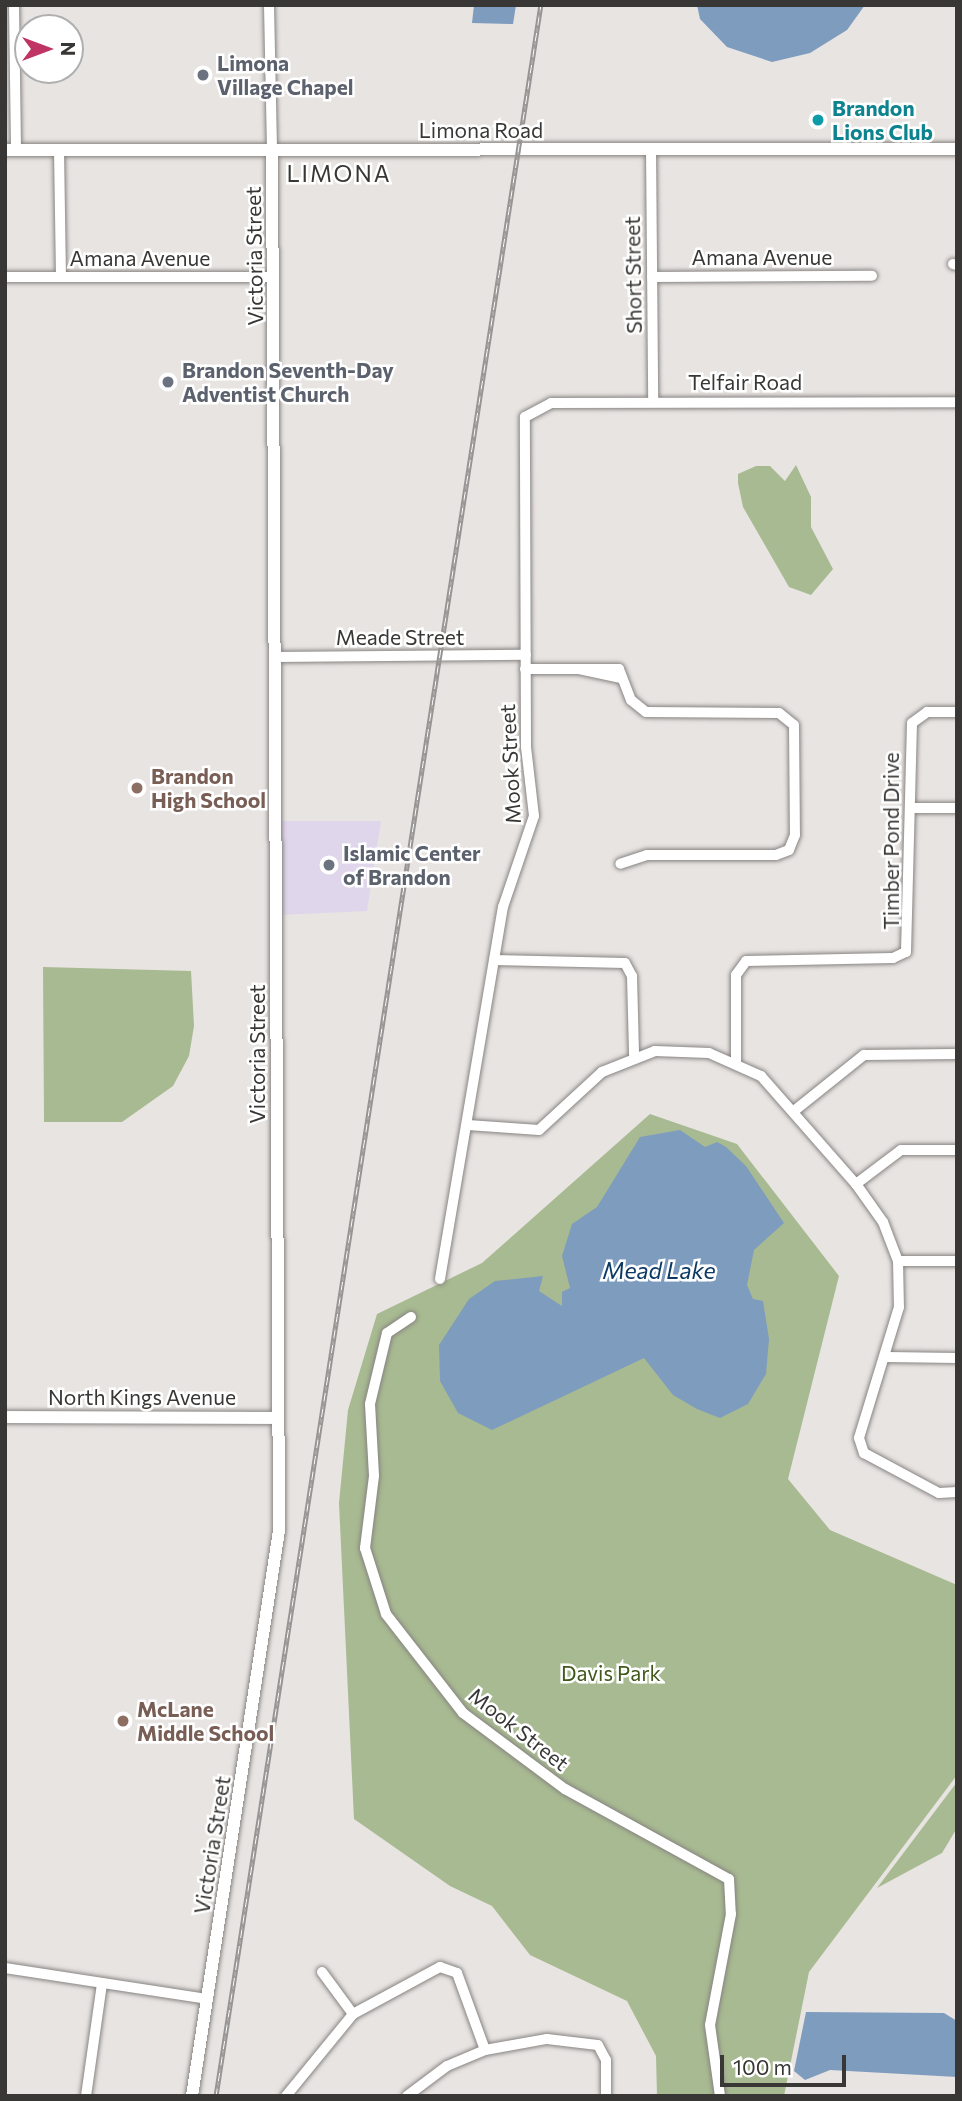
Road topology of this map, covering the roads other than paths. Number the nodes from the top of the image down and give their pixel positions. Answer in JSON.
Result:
{"nodes":[{"id":1,"x":14,"y":5,"type":"edge"},
{"id":2,"x":269,"y":5,"type":"edge"},
{"id":3,"x":10,"y":52,"type":"edge"},
{"id":4,"x":651,"y":148,"type":"junction"},
{"id":5,"x":272,"y":149,"type":"junction"},
{"id":6,"x":957,"y":149,"type":"edge"},
{"id":7,"x":11,"y":150,"type":"edge"},
{"id":8,"x":59,"y":150,"type":"junction"},
{"id":9,"x":872,"y":276,"type":"dead end"},
{"id":10,"x":5,"y":277,"type":"edge"},
{"id":11,"x":61,"y":277,"type":"junction"},
{"id":12,"x":652,"y":277,"type":"junction"},
{"id":13,"x":274,"y":278,"type":"junction"},
{"id":14,"x":653,"y":402,"type":"junction"},
{"id":15,"x":957,"y":402,"type":"edge"},
{"id":16,"x":534,"y":408,"type":"joint"},
{"id":17,"x":526,"y":655,"type":"junction"},
{"id":18,"x":275,"y":657,"type":"junction"},
{"id":19,"x":526,"y":669,"type":"junction"},
{"id":20,"x":957,"y":712,"type":"edge"},
{"id":21,"x":911,"y":808,"type":"junction"},
{"id":22,"x":957,"y":808,"type":"edge"},
{"id":23,"x":620,"y":864,"type":"dead end"},
{"id":24,"x":494,"y":960,"type":"junction"},
{"id":25,"x":957,"y":1054,"type":"edge"},
{"id":26,"x":634,"y":1055,"type":"junction"},
{"id":27,"x":736,"y":1061,"type":"junction"},
{"id":28,"x":794,"y":1111,"type":"junction"},
{"id":29,"x":468,"y":1125,"type":"junction"},
{"id":30,"x":957,"y":1150,"type":"edge"},
{"id":31,"x":856,"y":1184,"type":"junction"},
{"id":32,"x":898,"y":1261,"type":"junction"},
{"id":33,"x":957,"y":1261,"type":"edge"},
{"id":34,"x":440,"y":1279,"type":"dead end"},
{"id":35,"x":411,"y":1317,"type":"dead end"},
{"id":36,"x":886,"y":1357,"type":"junction"},
{"id":37,"x":957,"y":1358,"type":"edge"},
{"id":38,"x":5,"y":1417,"type":"edge"},
{"id":39,"x":278,"y":1418,"type":"junction"},
{"id":40,"x":957,"y":1492,"type":"edge"},
{"id":41,"x":5,"y":1968,"type":"edge"},
{"id":42,"x":321,"y":1972,"type":"dead end"},
{"id":43,"x":102,"y":1983,"type":"junction"},
{"id":44,"x":207,"y":1999,"type":"junction"},
{"id":45,"x":353,"y":2014,"type":"junction"},
{"id":46,"x":485,"y":2050,"type":"junction"},
{"id":47,"x":86,"y":2096,"type":"edge"},
{"id":48,"x":192,"y":2096,"type":"edge"},
{"id":49,"x":286,"y":2096,"type":"edge"},
{"id":50,"x":407,"y":2096,"type":"edge"},
{"id":51,"x":606,"y":2096,"type":"edge"},
{"id":52,"x":720,"y":2096,"type":"edge"}],
"edges":[{"from":1,"to":3,"type":"street"},
{"from":2,"to":5,"type":"street","name":"Victoria Street"},
{"from":3,"to":7,"type":"street"},
{"from":4,"to":5,"type":"street","name":"Limona Road"},
{"from":4,"to":6,"type":"street","name":"Limona Road"},
{"from":4,"to":12,"type":"street","name":"Short Street"},
{"from":5,"to":8,"type":"street","name":"Limona Road"},
{"from":5,"to":13,"type":"street","name":"Victoria Street"},
{"from":7,"to":8,"type":"street","name":"Limona Road"},
{"from":8,"to":11,"type":"street"},
{"from":9,"to":12,"type":"street","name":"Amana Avenue"},
{"from":10,"to":11,"type":"street","name":"Amana Avenue"},
{"from":11,"to":13,"type":"street","name":"Amana Avenue"},
{"from":12,"to":14,"type":"street","name":"Short Street"},
{"from":13,"to":18,"type":"street","name":"Victoria Street"},
{"from":14,"to":15,"type":"street","name":"Telfair Road"},
{"from":14,"to":16,"type":"street","name":"Telfair Road"},
{"from":16,"to":17,"type":"street","name":"Mook Street"},
{"from":17,"to":18,"type":"street","name":"Meade Street"},
{"from":17,"to":19,"type":"street","name":"Mook Street"},
{"from":18,"to":39,"type":"street","name":"Victoria Street"},
{"from":19,"to":23,"type":"street"},
{"from":19,"to":24,"type":"street","name":"Mook Street"},
{"from":20,"to":21,"type":"street","name":"Timber Pond Drive"},
{"from":21,"to":22,"type":"street"},
{"from":21,"to":27,"type":"street","name":"Timber Pond Drive"},
{"from":24,"to":26,"type":"street"},
{"from":24,"to":29,"type":"street","name":"Mook Street"},
{"from":25,"to":28,"type":"street"},
{"from":26,"to":27,"type":"street"},
{"from":26,"to":29,"type":"street"},
{"from":27,"to":28,"type":"street"},
{"from":28,"to":31,"type":"street"},
{"from":29,"to":34,"type":"street","name":"Mook Street"},
{"from":30,"to":31,"type":"street"},
{"from":31,"to":32,"type":"street"},
{"from":32,"to":33,"type":"street"},
{"from":32,"to":36,"type":"street"},
{"from":35,"to":52,"type":"street","name":"Mook Street"},
{"from":36,"to":37,"type":"street"},
{"from":36,"to":40,"type":"street"},
{"from":38,"to":39,"type":"street","name":"North Kings Avenue"},
{"from":39,"to":44,"type":"street","name":"Victoria Street"},
{"from":41,"to":43,"type":"street"},
{"from":42,"to":45,"type":"street"},
{"from":43,"to":44,"type":"street"},
{"from":43,"to":47,"type":"street"},
{"from":44,"to":48,"type":"street","name":"Victoria Street"},
{"from":45,"to":46,"type":"street"},
{"from":45,"to":49,"type":"street"},
{"from":46,"to":50,"type":"street"},
{"from":46,"to":51,"type":"street"}]}
